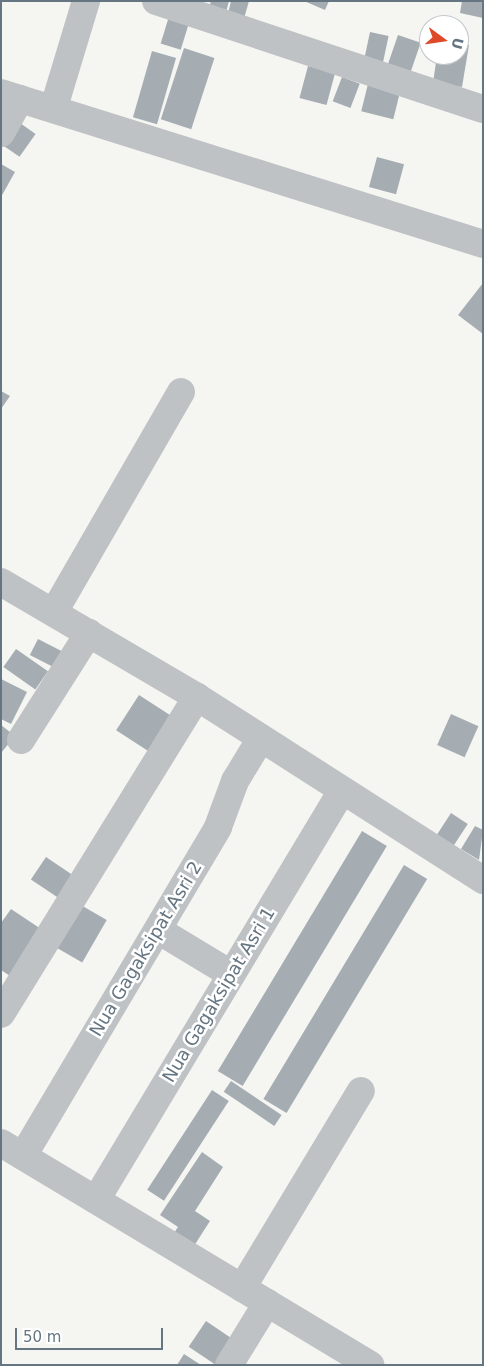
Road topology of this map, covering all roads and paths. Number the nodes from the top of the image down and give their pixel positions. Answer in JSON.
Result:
{"nodes":[{"id":1,"x":86,"y":1,"type":"edge"},
{"id":2,"x":156,"y":1,"type":"edge"},
{"id":3,"x":11,"y":96,"type":"edge"},
{"id":4,"x":54,"y":108,"type":"junction"},
{"id":5,"x":483,"y":110,"type":"edge"},
{"id":6,"x":1,"y":133,"type":"edge"},
{"id":7,"x":483,"y":244,"type":"edge"},
{"id":8,"x":180,"y":392,"type":"dead end"},
{"id":9,"x":1,"y":582,"type":"edge"},
{"id":10,"x":54,"y":612,"type":"junction"},
{"id":11,"x":89,"y":633,"type":"junction"},
{"id":12,"x":196,"y":697,"type":"junction"},
{"id":13,"x":261,"y":738,"type":"junction"},
{"id":14,"x":22,"y":740,"type":"dead end"},
{"id":15,"x":342,"y":790,"type":"junction"},
{"id":16,"x":483,"y":880,"type":"edge"},
{"id":17,"x":158,"y":930,"type":"junction"},
{"id":18,"x":231,"y":974,"type":"junction"},
{"id":19,"x":1,"y":1014,"type":"edge"},
{"id":20,"x":361,"y":1091,"type":"dead end"},
{"id":21,"x":12,"y":1150,"type":"edge"},
{"id":22,"x":96,"y":1200,"type":"junction"},
{"id":23,"x":242,"y":1288,"type":"junction"},
{"id":24,"x":267,"y":1303,"type":"junction"},
{"id":25,"x":229,"y":1365,"type":"edge"},
{"id":26,"x":370,"y":1365,"type":"edge"}],
"edges":[{"from":1,"to":4,"type":"street"},
{"from":2,"to":5,"type":"street"},
{"from":3,"to":4,"type":"street"},
{"from":3,"to":6,"type":"street"},
{"from":4,"to":7,"type":"street"},
{"from":8,"to":10,"type":"street"},
{"from":9,"to":10,"type":"street"},
{"from":10,"to":11,"type":"street"},
{"from":11,"to":12,"type":"street"},
{"from":11,"to":14,"type":"street"},
{"from":12,"to":13,"type":"street"},
{"from":12,"to":19,"type":"street"},
{"from":13,"to":15,"type":"street"},
{"from":13,"to":17,"type":"street","name":"Nua Gagaksipat Asri 2"},
{"from":15,"to":16,"type":"street"},
{"from":15,"to":18,"type":"street","name":"Nua Gagaksipat Asri 1"},
{"from":17,"to":18,"type":"street"},
{"from":17,"to":21,"type":"street","name":"Nua Gagaksipat Asri 2"},
{"from":18,"to":22,"type":"street","name":"Nua Gagaksipat Asri 1"},
{"from":20,"to":23,"type":"street"},
{"from":21,"to":22,"type":"street"},
{"from":22,"to":23,"type":"street"},
{"from":23,"to":24,"type":"street"},
{"from":24,"to":25,"type":"street"},
{"from":24,"to":26,"type":"street"}]}
